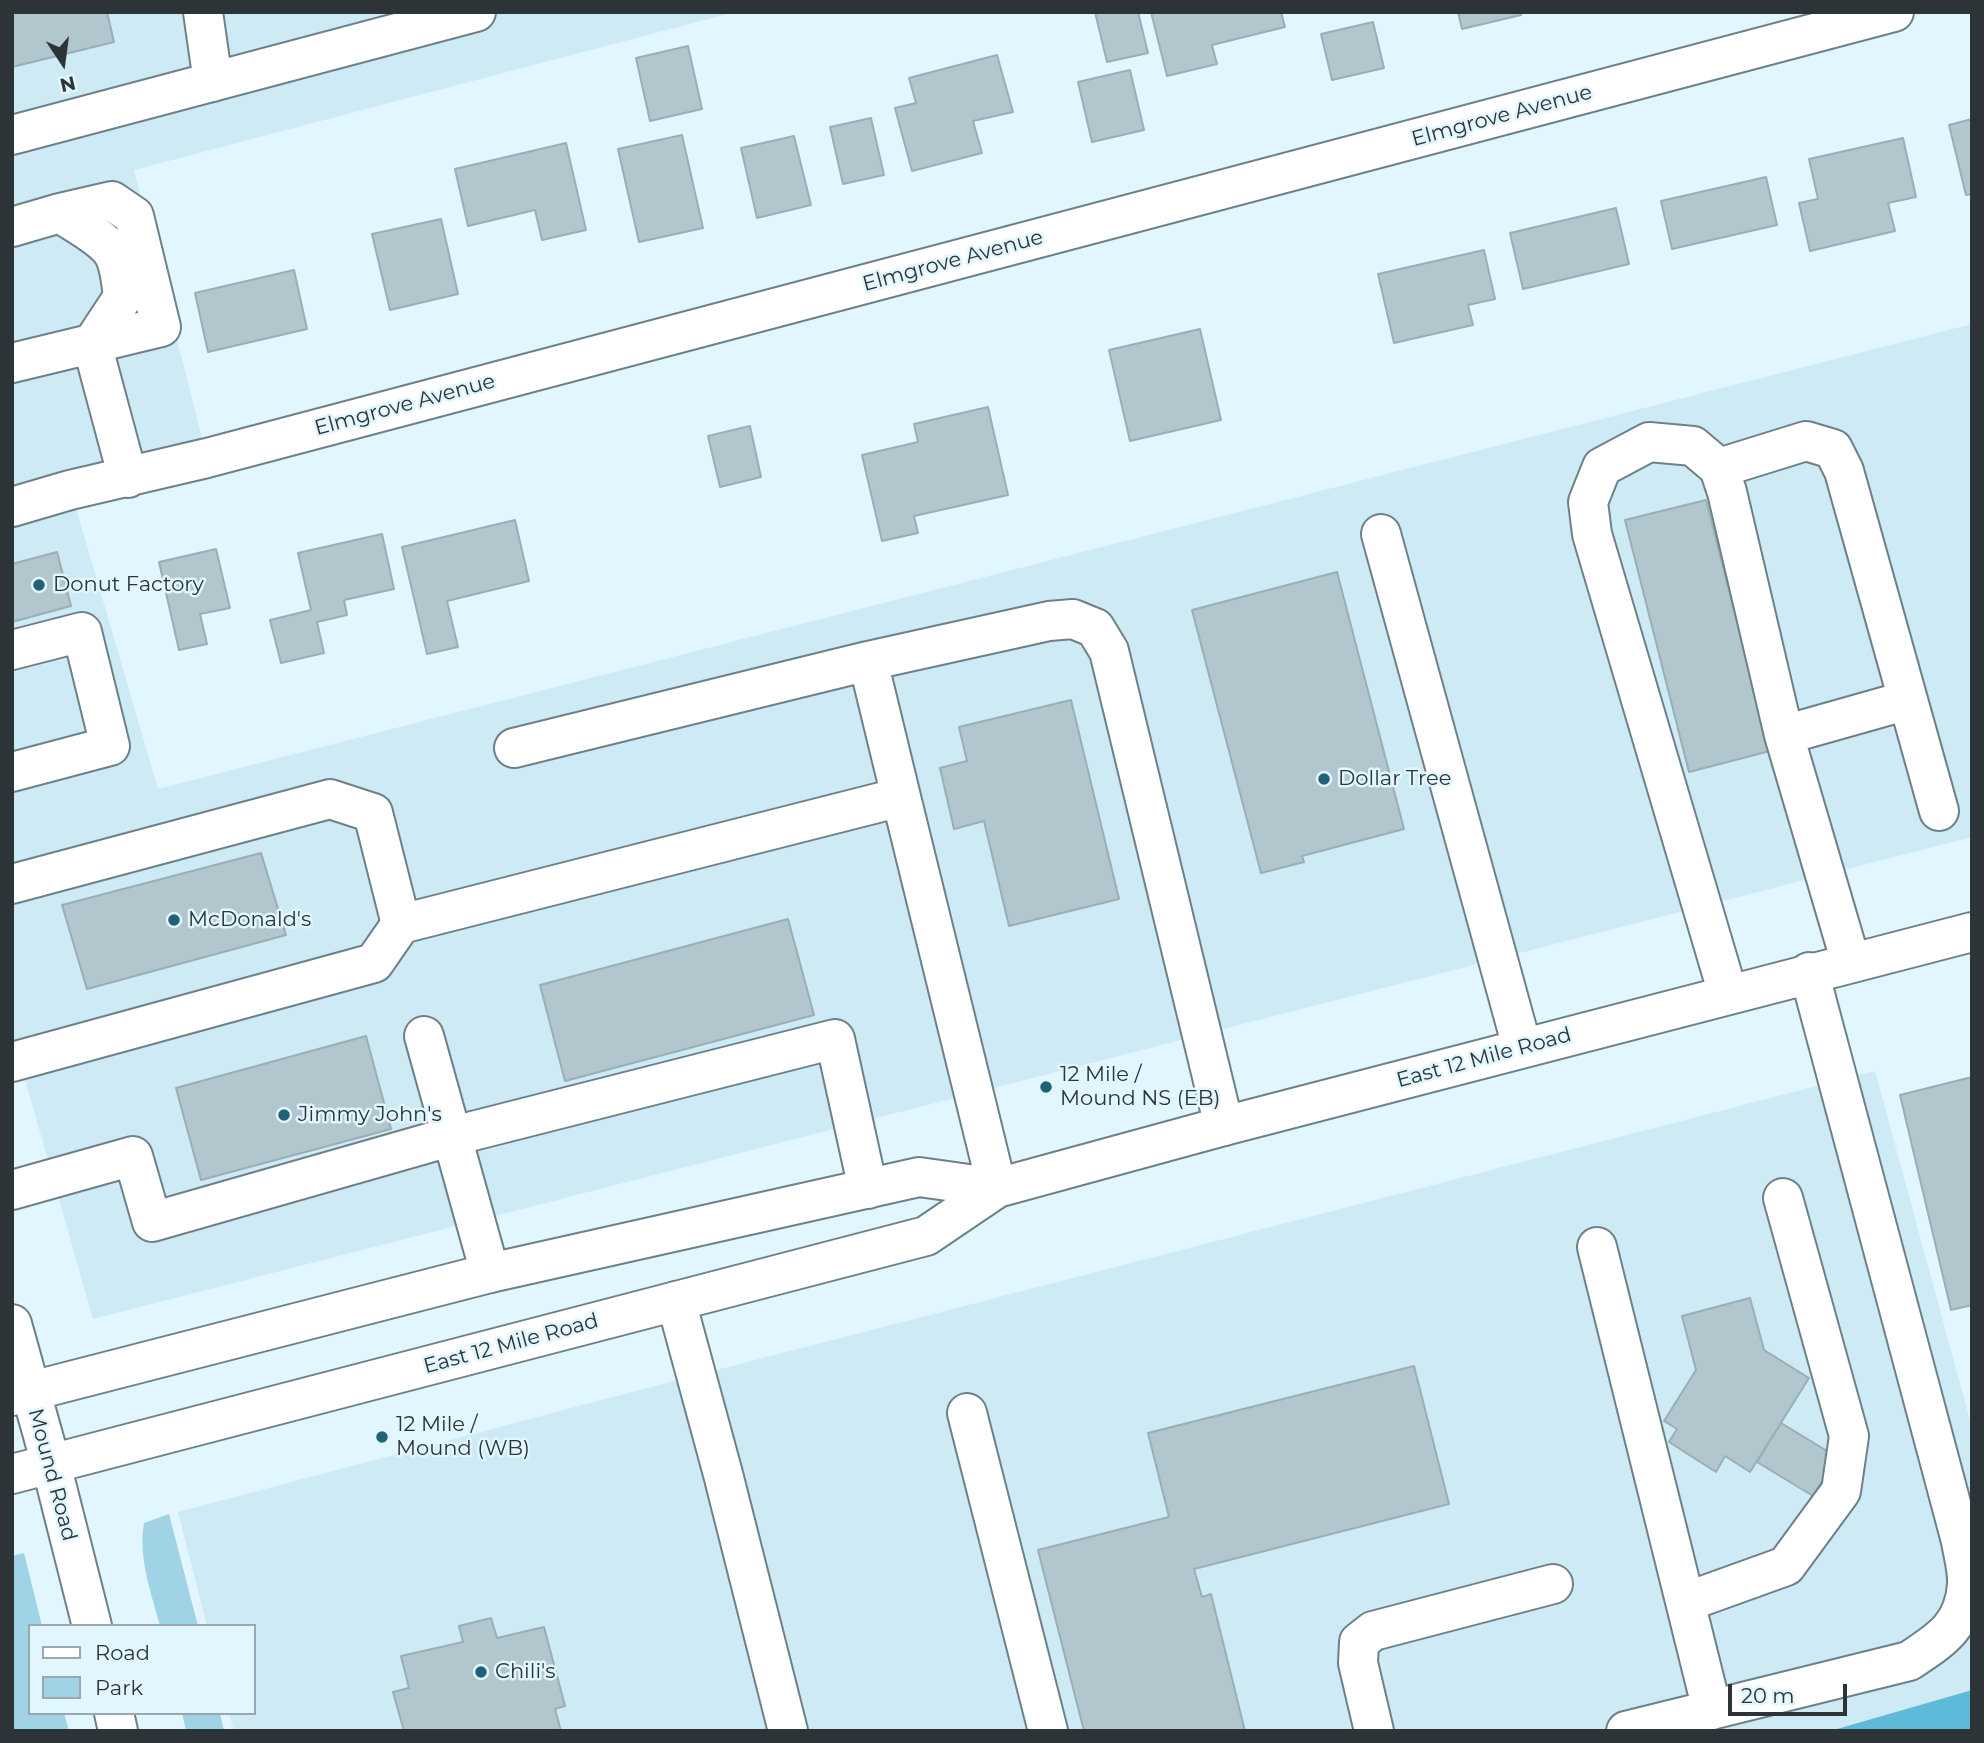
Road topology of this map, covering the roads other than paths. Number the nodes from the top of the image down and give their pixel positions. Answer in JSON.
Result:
{"nodes":[{"id":1,"x":203,"y":12,"type":"edge"},
{"id":2,"x":476,"y":12,"type":"edge"},
{"id":3,"x":1894,"y":12,"type":"edge"},
{"id":4,"x":213,"y":82,"type":"junction"},
{"id":5,"x":12,"y":135,"type":"edge"},
{"id":6,"x":60,"y":214,"type":"junction"},
{"id":7,"x":12,"y":227,"type":"edge"},
{"id":8,"x":92,"y":344,"type":"junction"},
{"id":9,"x":12,"y":363,"type":"edge"},
{"id":10,"x":1719,"y":467,"type":"junction"},
{"id":11,"x":128,"y":478,"type":"junction"},
{"id":12,"x":12,"y":507,"type":"edge"},
{"id":13,"x":1381,"y":534,"type":"dead end"},
{"id":14,"x":12,"y":650,"type":"edge"},
{"id":15,"x":868,"y":661,"type":"junction"},
{"id":16,"x":1908,"y":700,"type":"junction"},
{"id":17,"x":1784,"y":735,"type":"junction"},
{"id":18,"x":514,"y":748,"type":"dead end"},
{"id":19,"x":12,"y":772,"type":"edge"},
{"id":20,"x":901,"y":797,"type":"junction"},
{"id":21,"x":1939,"y":811,"type":"dead end"},
{"id":22,"x":12,"y":884,"type":"edge"},
{"id":23,"x":401,"y":924,"type":"junction"},
{"id":24,"x":1972,"y":932,"type":"edge"},
{"id":25,"x":1851,"y":963,"type":"junction"},
{"id":26,"x":1809,"y":972,"type":"junction"},
{"id":27,"x":1728,"y":994,"type":"junction"},
{"id":28,"x":424,"y":1036,"type":"dead end"},
{"id":29,"x":1522,"y":1047,"type":"junction"},
{"id":30,"x":12,"y":1062,"type":"edge"},
{"id":31,"x":1224,"y":1126,"type":"junction"},
{"id":32,"x":453,"y":1136,"type":"junction"},
{"id":33,"x":997,"y":1188,"type":"junction"},
{"id":34,"x":868,"y":1189,"type":"junction"},
{"id":35,"x":12,"y":1190,"type":"edge"},
{"id":36,"x":1783,"y":1198,"type":"dead end"},
{"id":37,"x":1597,"y":1247,"type":"dead end"},
{"id":38,"x":490,"y":1273,"type":"junction"},
{"id":39,"x":676,"y":1301,"type":"junction"},
{"id":40,"x":12,"y":1324,"type":"edge"},
{"id":41,"x":21,"y":1394,"type":"edge"},
{"id":42,"x":967,"y":1413,"type":"dead end"},
{"id":43,"x":51,"y":1464,"type":"junction"},
{"id":44,"x":12,"y":1474,"type":"edge"},
{"id":45,"x":1553,"y":1584,"type":"dead end"},
{"id":46,"x":1686,"y":1602,"type":"junction"},
{"id":47,"x":91,"y":1624,"type":"edge"},
{"id":48,"x":1712,"y":1710,"type":"junction"},
{"id":49,"x":788,"y":1731,"type":"edge"},
{"id":50,"x":1048,"y":1731,"type":"edge"},
{"id":51,"x":1374,"y":1731,"type":"edge"},
{"id":52,"x":1626,"y":1731,"type":"edge"}],
"edges":[{"from":1,"to":4,"type":"main road"},
{"from":2,"to":4,"type":"main road"},
{"from":3,"to":11,"type":"main road","name":"Elmgrove Avenue"},
{"from":4,"to":5,"type":"main road"},
{"from":6,"to":7,"type":"main road"},
{"from":6,"to":8,"type":"main road"},
{"from":6,"to":8,"type":"main road"},
{"from":8,"to":9,"type":"main road"},
{"from":8,"to":11,"type":"main road"},
{"from":10,"to":16,"type":"main road"},
{"from":10,"to":17,"type":"main road"},
{"from":10,"to":27,"type":"main road"},
{"from":11,"to":12,"type":"main road","name":"Elmgrove Avenue"},
{"from":13,"to":29,"type":"main road"},
{"from":14,"to":19,"type":"main road"},
{"from":15,"to":18,"type":"main road"},
{"from":15,"to":20,"type":"main road"},
{"from":15,"to":31,"type":"main road"},
{"from":16,"to":17,"type":"main road"},
{"from":16,"to":21,"type":"main road"},
{"from":17,"to":25,"type":"main road"},
{"from":20,"to":23,"type":"main road"},
{"from":20,"to":33,"type":"main road"},
{"from":22,"to":23,"type":"main road"},
{"from":23,"to":30,"type":"main road"},
{"from":24,"to":25,"type":"main road","name":"East 12 Mile Road"},
{"from":25,"to":26,"type":"main road","name":"East 12 Mile Road"},
{"from":26,"to":27,"type":"main road","name":"East 12 Mile Road"},
{"from":26,"to":48,"type":"main road"},
{"from":27,"to":29,"type":"main road","name":"East 12 Mile Road"},
{"from":28,"to":32,"type":"main road"},
{"from":29,"to":31,"type":"main road","name":"East 12 Mile Road"},
{"from":31,"to":33,"type":"main road","name":"East 12 Mile Road"},
{"from":32,"to":34,"type":"main road"},
{"from":32,"to":35,"type":"main road"},
{"from":32,"to":38,"type":"main road"},
{"from":33,"to":34,"type":"main road","name":"East 12 Mile Road"},
{"from":33,"to":39,"type":"main road","name":"East 12 Mile Road"},
{"from":34,"to":38,"type":"main road","name":"East 12 Mile Road"},
{"from":36,"to":46,"type":"main road"},
{"from":37,"to":46,"type":"main road"},
{"from":38,"to":41,"type":"main road","name":"East 12 Mile Road"},
{"from":39,"to":43,"type":"main road","name":"East 12 Mile Road"},
{"from":39,"to":49,"type":"main road"},
{"from":40,"to":41,"type":"main road","name":"Mound Road"},
{"from":41,"to":43,"type":"main road","name":"Mound Road"},
{"from":42,"to":50,"type":"main road"},
{"from":43,"to":44,"type":"main road","name":"East 12 Mile Road"},
{"from":43,"to":47,"type":"main road","name":"Mound Road"},
{"from":45,"to":51,"type":"main road"},
{"from":46,"to":48,"type":"main road"},
{"from":48,"to":52,"type":"main road"}]}
